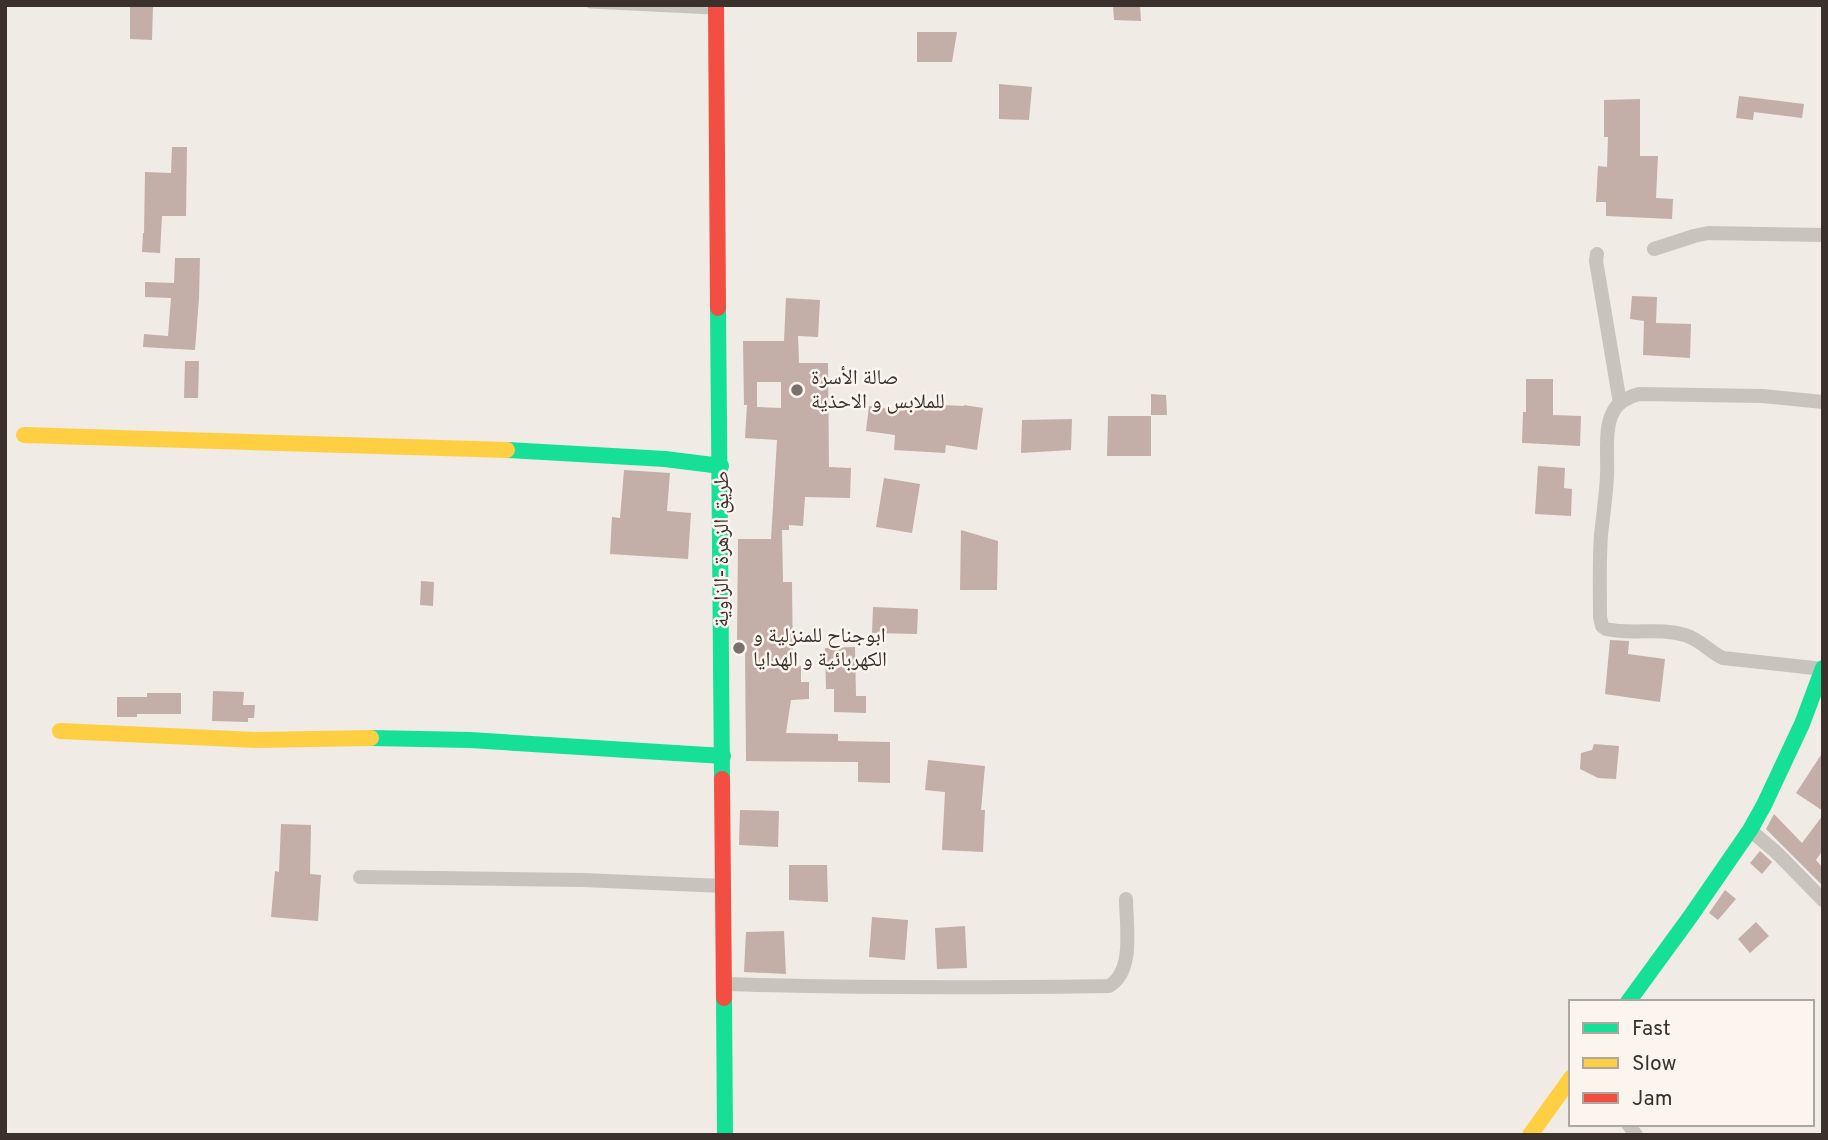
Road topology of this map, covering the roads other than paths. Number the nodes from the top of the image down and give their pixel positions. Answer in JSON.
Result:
{"nodes":[{"id":1,"x":590,"y":5,"type":"edge"},
{"id":2,"x":716,"y":8,"type":"edge"},
{"id":3,"x":1823,"y":235,"type":"edge"},
{"id":4,"x":1654,"y":250,"type":"dead end"},
{"id":5,"x":1597,"y":254,"type":"dead end"},
{"id":6,"x":1823,"y":402,"type":"edge"},
{"id":7,"x":1620,"y":403,"type":"junction"},
{"id":8,"x":24,"y":435,"type":"dead end"},
{"id":9,"x":721,"y":466,"type":"junction"},
{"id":10,"x":1823,"y":668,"type":"edge"},
{"id":11,"x":60,"y":731,"type":"dead end"},
{"id":12,"x":723,"y":756,"type":"junction"},
{"id":13,"x":1750,"y":830,"type":"junction"},
{"id":14,"x":360,"y":877,"type":"dead end"},
{"id":15,"x":723,"y":886,"type":"junction"},
{"id":16,"x":1126,"y":899,"type":"dead end"},
{"id":17,"x":1823,"y":900,"type":"edge"},
{"id":18,"x":723,"y":985,"type":"junction"},
{"id":19,"x":1630,"y":1000,"type":"edge"},
{"id":20,"x":1569,"y":1081,"type":"edge"},
{"id":21,"x":725,"y":1135,"type":"edge"},
{"id":22,"x":1530,"y":1135,"type":"edge"}],
"edges":[{"from":1,"to":2,"type":"lane"},
{"from":2,"to":9,"type":"main road","name":"طريق الزهرة -الزاوية"},
{"from":3,"to":4,"type":"street"},
{"from":5,"to":7,"type":"street"},
{"from":6,"to":7,"type":"street"},
{"from":7,"to":10,"type":"street"},
{"from":8,"to":9,"type":"main road"},
{"from":9,"to":12,"type":"main road","name":"طريق الزهرة -الزاوية"},
{"from":10,"to":13,"type":"main road"},
{"from":11,"to":12,"type":"main road"},
{"from":12,"to":15,"type":"main road","name":"طريق الزهرة -الزاوية"},
{"from":13,"to":17,"type":"street"},
{"from":13,"to":19,"type":"main road"},
{"from":14,"to":15,"type":"street"},
{"from":15,"to":18,"type":"main road","name":"طريق الزهرة -الزاوية"},
{"from":16,"to":18,"type":"street"},
{"from":18,"to":21,"type":"main road","name":"طريق الزهرة -الزاوية"},
{"from":20,"to":22,"type":"main road"}]}
